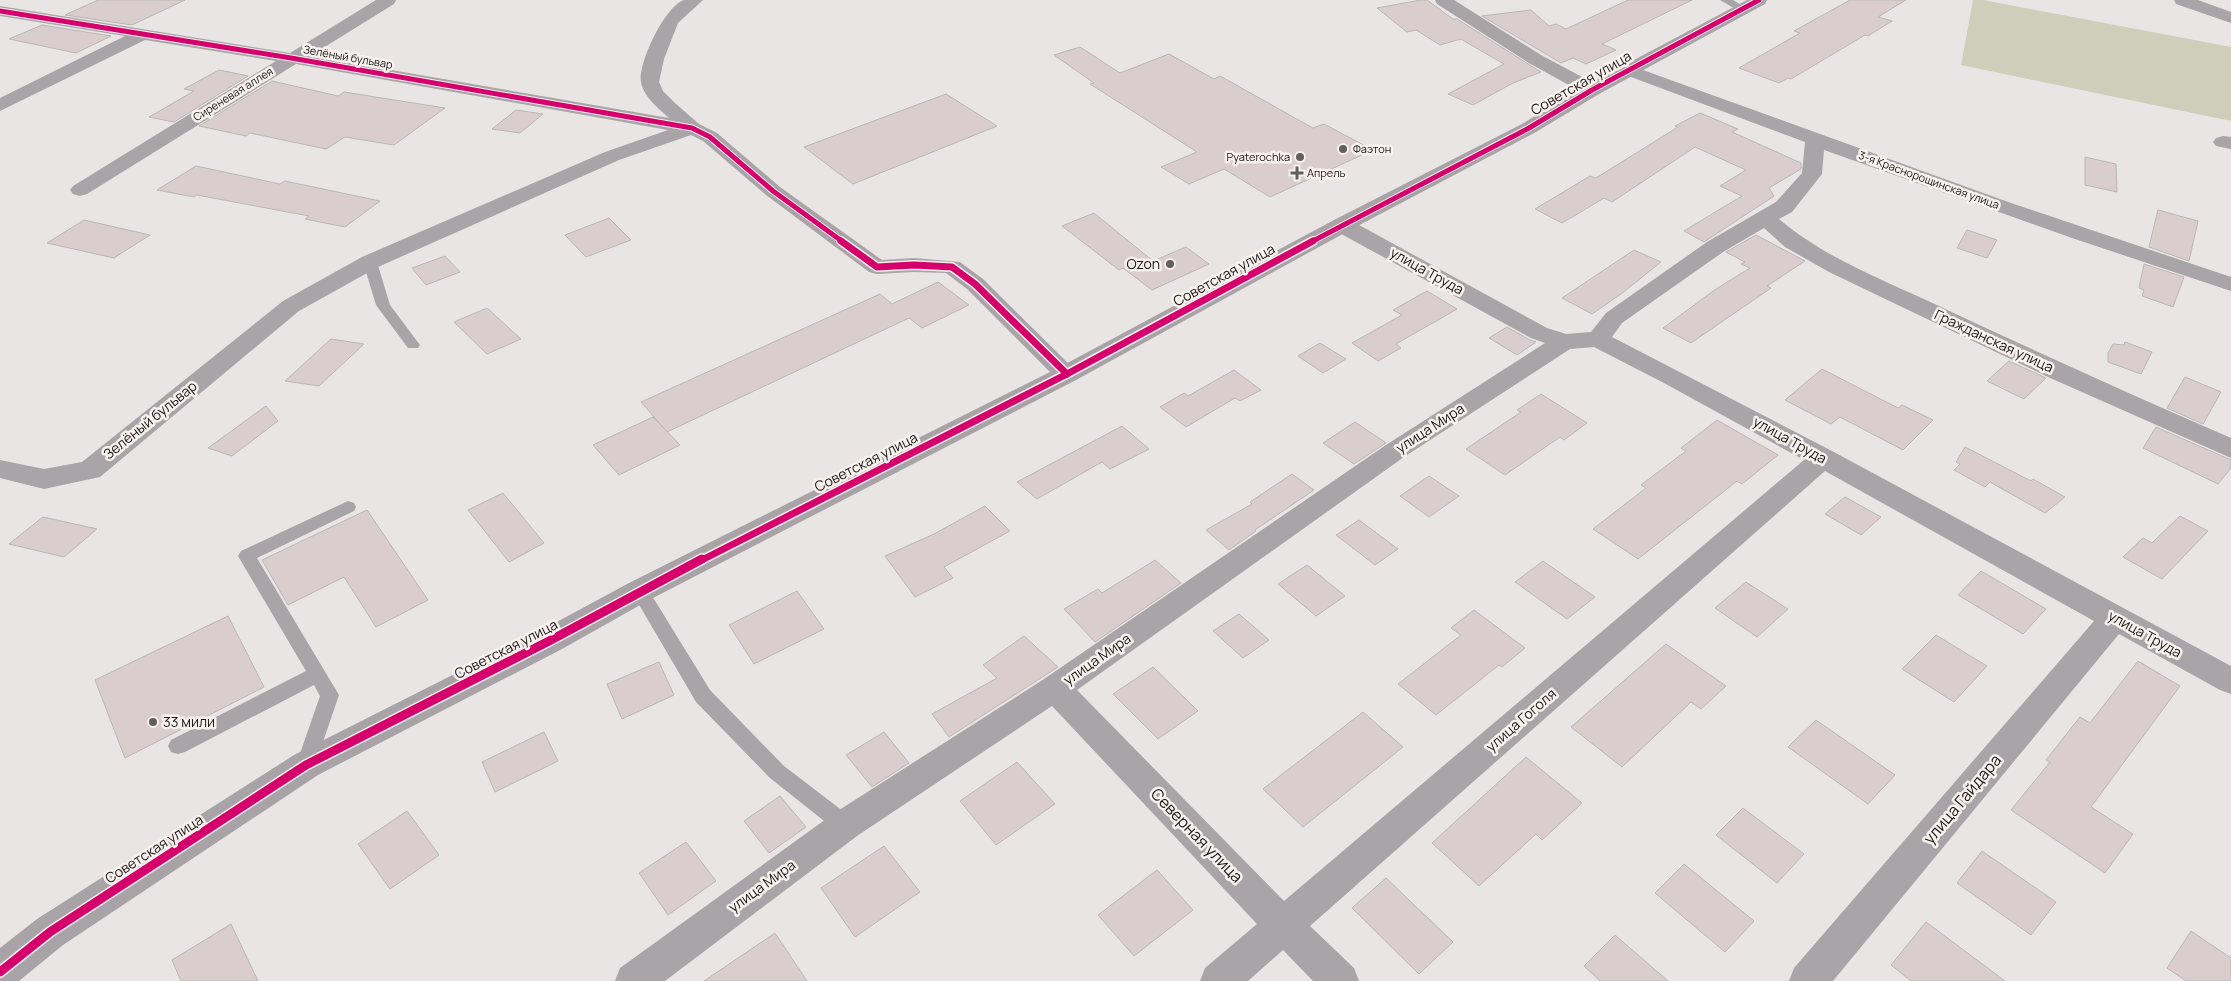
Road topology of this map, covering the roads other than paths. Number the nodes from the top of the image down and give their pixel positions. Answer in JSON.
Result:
{"nodes":[{"id":1,"x":388,"y":0,"type":"edge"},
{"id":2,"x":695,"y":0,"type":"edge"},
{"id":3,"x":1443,"y":0,"type":"edge"},
{"id":4,"x":2182,"y":0,"type":"edge"},
{"id":5,"x":1742,"y":3,"type":"edge"},
{"id":6,"x":5,"y":15,"type":"edge"},
{"id":7,"x":2231,"y":18,"type":"edge"},
{"id":8,"x":143,"y":34,"type":"junction"},
{"id":9,"x":291,"y":58,"type":"junction"},
{"id":10,"x":1629,"y":70,"type":"junction"},
{"id":11,"x":1592,"y":90,"type":"junction"},
{"id":12,"x":0,"y":105,"type":"edge"},
{"id":13,"x":692,"y":128,"type":"junction"},
{"id":14,"x":1816,"y":140,"type":"junction"},
{"id":15,"x":80,"y":190,"type":"dead end"},
{"id":16,"x":1766,"y":218,"type":"junction"},
{"id":17,"x":1342,"y":224,"type":"junction"},
{"id":18,"x":370,"y":262,"type":"junction"},
{"id":19,"x":2231,"y":284,"type":"edge"},
{"id":20,"x":1598,"y":339,"type":"junction"},
{"id":21,"x":1564,"y":342,"type":"junction"},
{"id":22,"x":413,"y":345,"type":"dead end"},
{"id":23,"x":1067,"y":374,"type":"junction"},
{"id":24,"x":2231,"y":449,"type":"edge"},
{"id":25,"x":1823,"y":458,"type":"junction"},
{"id":26,"x":0,"y":469,"type":"edge"},
{"id":27,"x":348,"y":507,"type":"dead end"},
{"id":28,"x":640,"y":591,"type":"junction"},
{"id":29,"x":2115,"y":617,"type":"junction"},
{"id":30,"x":318,"y":674,"type":"junction"},
{"id":31,"x":2231,"y":681,"type":"edge"},
{"id":32,"x":1055,"y":688,"type":"junction"},
{"id":33,"x":178,"y":746,"type":"dead end"},
{"id":34,"x":306,"y":765,"type":"junction"},
{"id":35,"x":845,"y":825,"type":"junction"},
{"id":36,"x":1283,"y":925,"type":"junction"},
{"id":37,"x":0,"y":972,"type":"edge"},
{"id":38,"x":634,"y":981,"type":"edge"},
{"id":39,"x":1219,"y":981,"type":"edge"},
{"id":40,"x":1340,"y":981,"type":"edge"},
{"id":41,"x":1808,"y":981,"type":"edge"}],
"edges":[{"from":1,"to":9,"type":"street","name":"Сиреневая аллея"},
{"from":2,"to":13,"type":"street"},
{"from":3,"to":11,"type":"street"},
{"from":4,"to":7,"type":"street"},
{"from":5,"to":10,"type":"street","name":"Советская улица"},
{"from":6,"to":8,"type":"street","name":"Зелёный бульвар"},
{"from":8,"to":9,"type":"street","name":"Зелёный бульвар"},
{"from":8,"to":12,"type":"street"},
{"from":9,"to":13,"type":"street","name":"Зелёный бульвар"},
{"from":9,"to":15,"type":"street","name":"Сиреневая аллея"},
{"from":10,"to":11,"type":"street","name":"Советская улица"},
{"from":10,"to":14,"type":"street","name":"3-я Краснорощинская улица"},
{"from":11,"to":17,"type":"street","name":"Советская улица"},
{"from":13,"to":18,"type":"street","name":"Зелёный бульвар"},
{"from":13,"to":23,"type":"street"},
{"from":14,"to":16,"type":"street"},
{"from":14,"to":19,"type":"street","name":"3-я Краснорощинская улица"},
{"from":16,"to":20,"type":"street"},
{"from":16,"to":24,"type":"street","name":"Гражданская улица"},
{"from":17,"to":21,"type":"street","name":"улица Труда"},
{"from":17,"to":23,"type":"street","name":"Советская улица"},
{"from":18,"to":22,"type":"lane"},
{"from":18,"to":26,"type":"street","name":"Зелёный бульвар"},
{"from":20,"to":21,"type":"street","name":"улица Труда"},
{"from":20,"to":25,"type":"street","name":"улица Труда"},
{"from":21,"to":32,"type":"street","name":"улица Мира"},
{"from":23,"to":28,"type":"street","name":"Советская улица"},
{"from":25,"to":29,"type":"street","name":"улица Труда"},
{"from":25,"to":36,"type":"street","name":"улица Гоголя"},
{"from":27,"to":30,"type":"lane"},
{"from":28,"to":34,"type":"street","name":"Советская улица"},
{"from":28,"to":35,"type":"lane"},
{"from":29,"to":31,"type":"street","name":"улица Труда"},
{"from":29,"to":41,"type":"street","name":"улица Гайдара"},
{"from":30,"to":33,"type":"lane"},
{"from":30,"to":34,"type":"lane"},
{"from":32,"to":35,"type":"street","name":"улица Мира"},
{"from":32,"to":36,"type":"street","name":"Северная улица"},
{"from":34,"to":37,"type":"street","name":"Советская улица"},
{"from":35,"to":38,"type":"street","name":"улица Мира"},
{"from":36,"to":39,"type":"street","name":"улица Гоголя"},
{"from":36,"to":40,"type":"street","name":"Северная улица"}]}
